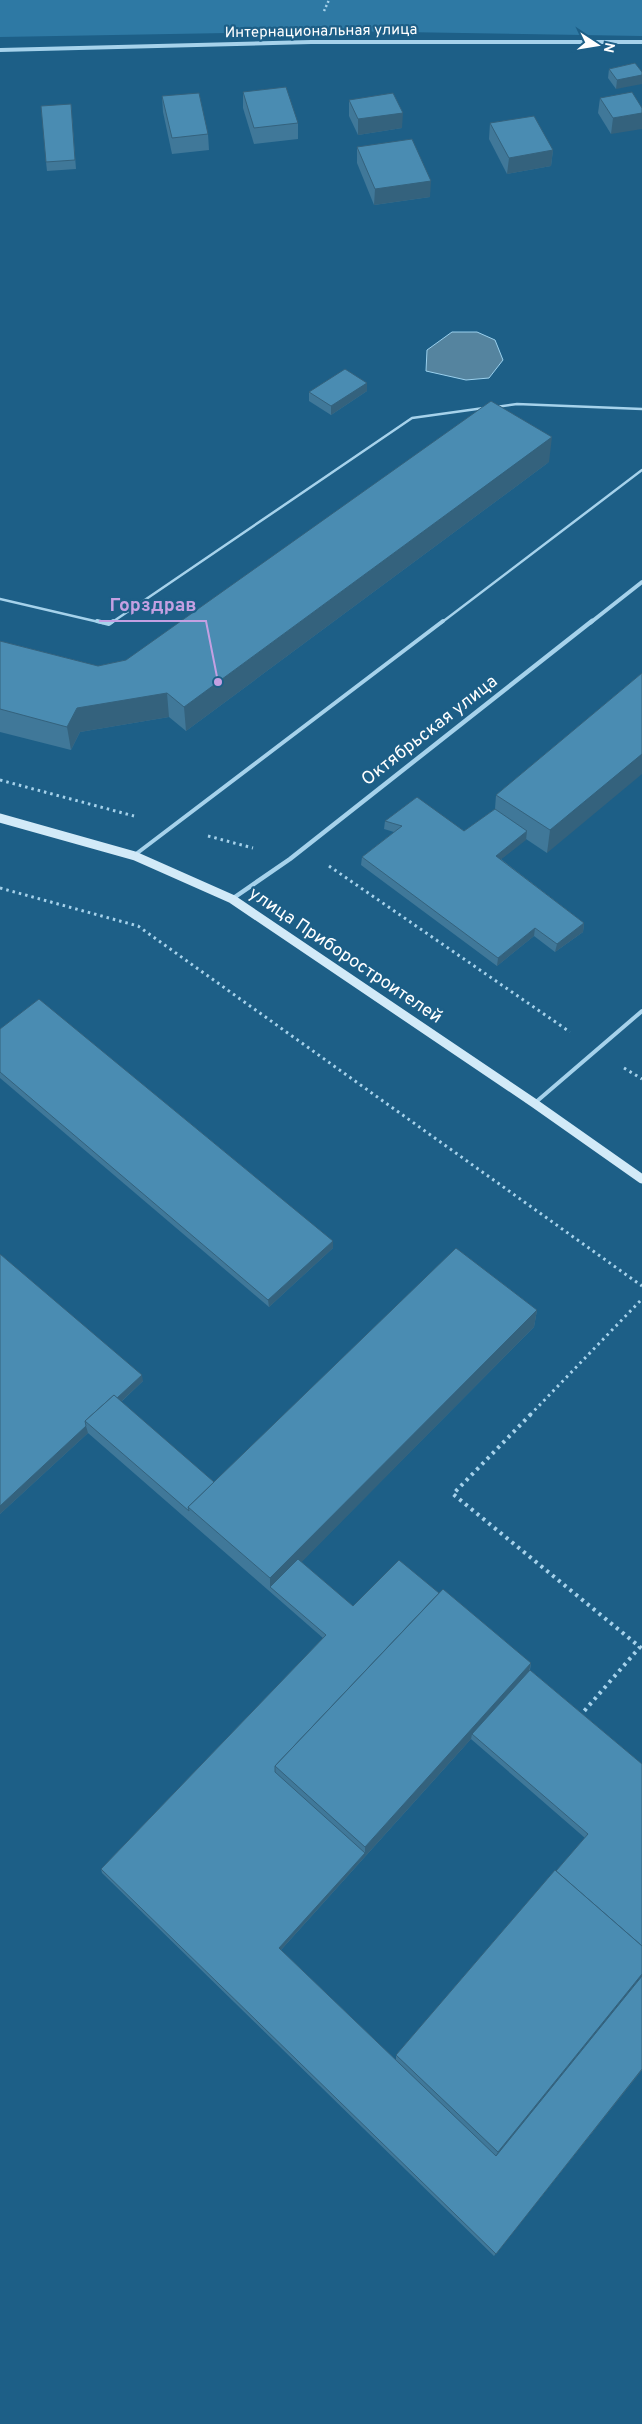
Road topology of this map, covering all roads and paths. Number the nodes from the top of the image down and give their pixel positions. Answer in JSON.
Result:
{"nodes":[{"id":1,"x":642,"y":42,"type":"edge"},
{"id":2,"x":0,"y":50,"type":"edge"},
{"id":3,"x":642,"y":409,"type":"edge"},
{"id":4,"x":642,"y":470,"type":"edge"},
{"id":5,"x":642,"y":582,"type":"edge"},
{"id":6,"x":0,"y":599,"type":"edge"},
{"id":7,"x":0,"y":818,"type":"edge"},
{"id":8,"x":135,"y":856,"type":"junction"},
{"id":9,"x":336,"y":861,"type":"dead end"},
{"id":10,"x":0,"y":888,"type":"edge"},
{"id":11,"x":232,"y":899,"type":"junction"},
{"id":12,"x":642,"y":1012,"type":"edge"},
{"id":13,"x":598,"y":1051,"type":"junction"},
{"id":14,"x":534,"y":1103,"type":"junction"},
{"id":15,"x":642,"y":1179,"type":"edge"},
{"id":16,"x":642,"y":1286,"type":"edge"},
{"id":17,"x":642,"y":1299,"type":"edge"},
{"id":18,"x":579,"y":1717,"type":"edge"}],
"edges":[{"from":1,"to":2,"type":"street","name":"Интернациональная улица"},
{"from":3,"to":6,"type":"lane"},
{"from":4,"to":8,"type":"lane"},
{"from":5,"to":11,"type":"street","name":"Октябрьская улица"},
{"from":7,"to":8,"type":"street","name":"улица Приборостроителей"},
{"from":8,"to":11,"type":"street","name":"улица Приборостроителей"},
{"from":9,"to":13,"type":"path"},
{"from":10,"to":16,"type":"path"},
{"from":11,"to":14,"type":"street","name":"улица Приборостроителей"},
{"from":12,"to":13,"type":"lane"},
{"from":13,"to":14,"type":"lane"},
{"from":14,"to":15,"type":"street","name":"улица Приборостроителей"},
{"from":17,"to":18,"type":"path"}]}
